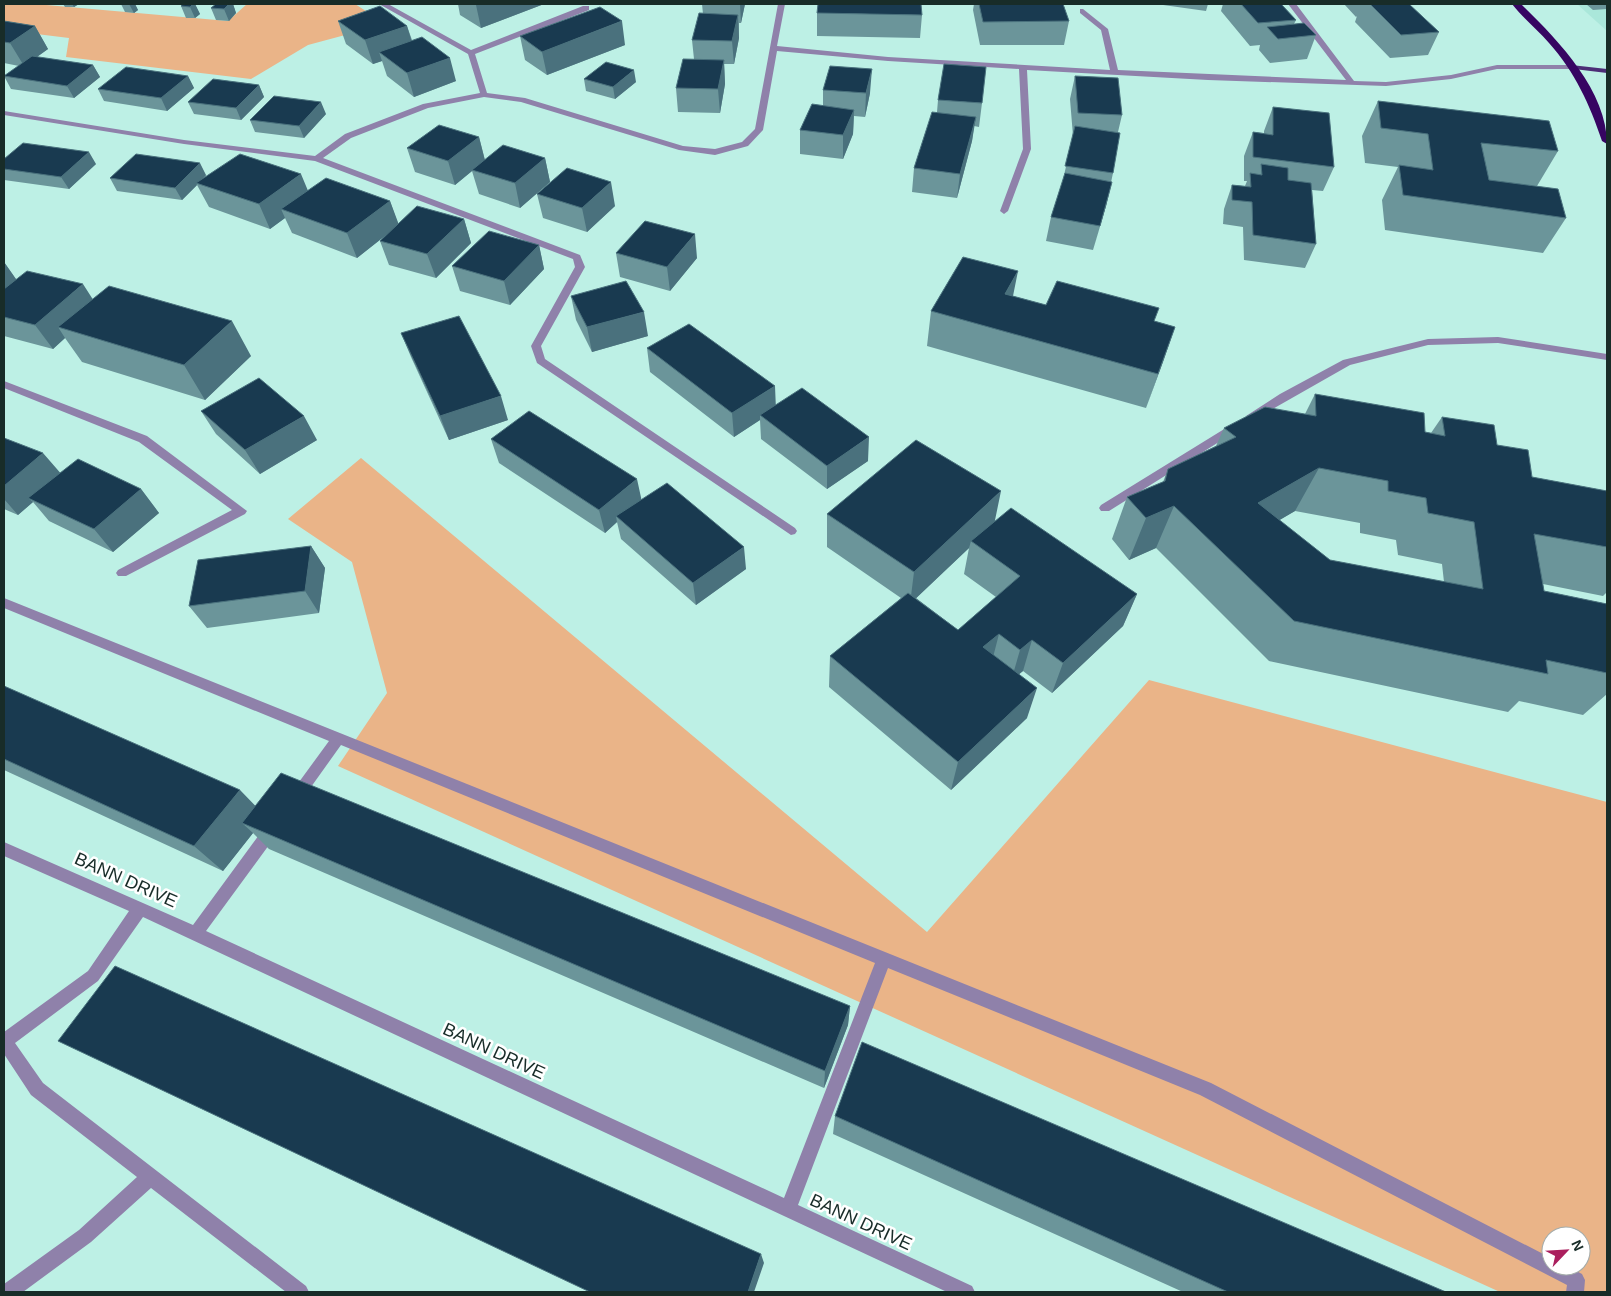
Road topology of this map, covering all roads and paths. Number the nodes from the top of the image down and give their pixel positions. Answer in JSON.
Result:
{"nodes":[{"id":1,"x":383,"y":4,"type":"edge"},
{"id":2,"x":781,"y":4,"type":"edge"},
{"id":3,"x":1292,"y":4,"type":"edge"},
{"id":4,"x":1516,"y":4,"type":"edge"},
{"id":5,"x":586,"y":8,"type":"dead end"},
{"id":6,"x":1083,"y":11,"type":"dead end"},
{"id":7,"x":773,"y":48,"type":"junction"},
{"id":8,"x":471,"y":53,"type":"junction"},
{"id":9,"x":1023,"y":67,"type":"junction"},
{"id":10,"x":1574,"y":67,"type":"junction"},
{"id":11,"x":1607,"y":71,"type":"edge"},
{"id":12,"x":1115,"y":73,"type":"junction"},
{"id":13,"x":1352,"y":83,"type":"junction"},
{"id":14,"x":484,"y":95,"type":"junction"},
{"id":15,"x":4,"y":114,"type":"edge"},
{"id":16,"x":1607,"y":141,"type":"edge"},
{"id":17,"x":317,"y":159,"type":"junction"},
{"id":18,"x":1004,"y":211,"type":"dead end"},
{"id":19,"x":1607,"y":357,"type":"edge"},
{"id":20,"x":4,"y":384,"type":"edge"},
{"id":21,"x":1105,"y":508,"type":"dead end"},
{"id":22,"x":791,"y":531,"type":"dead end"},
{"id":23,"x":122,"y":573,"type":"dead end"},
{"id":24,"x":4,"y":602,"type":"edge"},
{"id":25,"x":339,"y":738,"type":"junction"},
{"id":26,"x":4,"y":848,"type":"edge"},
{"id":27,"x":140,"y":908,"type":"junction"},
{"id":28,"x":196,"y":934,"type":"junction"},
{"id":29,"x":884,"y":959,"type":"junction"},
{"id":30,"x":4,"y":1042,"type":"edge"},
{"id":31,"x":150,"y":1178,"type":"junction"},
{"id":32,"x":788,"y":1210,"type":"junction"},
{"id":33,"x":8,"y":1292,"type":"edge"},
{"id":34,"x":300,"y":1292,"type":"edge"},
{"id":35,"x":966,"y":1292,"type":"edge"},
{"id":36,"x":1575,"y":1292,"type":"edge"}],
"edges":[{"from":1,"to":8,"type":"street"},
{"from":2,"to":7,"type":"street"},
{"from":3,"to":13,"type":"street"},
{"from":4,"to":10,"type":"highway"},
{"from":5,"to":8,"type":"street"},
{"from":6,"to":12,"type":"street"},
{"from":7,"to":9,"type":"street"},
{"from":7,"to":14,"type":"street"},
{"from":8,"to":14,"type":"street"},
{"from":9,"to":12,"type":"street"},
{"from":9,"to":18,"type":"street"},
{"from":10,"to":11,"type":"main road"},
{"from":10,"to":13,"type":"street"},
{"from":10,"to":16,"type":"highway"},
{"from":12,"to":13,"type":"street"},
{"from":14,"to":17,"type":"street"},
{"from":15,"to":17,"type":"street"},
{"from":17,"to":22,"type":"street"},
{"from":19,"to":21,"type":"street"},
{"from":20,"to":23,"type":"street"},
{"from":24,"to":25,"type":"street"},
{"from":25,"to":28,"type":"street"},
{"from":25,"to":29,"type":"street"},
{"from":26,"to":27,"type":"street","name":"BANN DRIVE"},
{"from":27,"to":28,"type":"street","name":"BANN DRIVE"},
{"from":27,"to":30,"type":"street"},
{"from":28,"to":32,"type":"street","name":"BANN DRIVE"},
{"from":29,"to":32,"type":"street"},
{"from":29,"to":36,"type":"street"},
{"from":30,"to":31,"type":"street"},
{"from":31,"to":33,"type":"street"},
{"from":31,"to":34,"type":"street"},
{"from":32,"to":35,"type":"street","name":"BANN DRIVE"}]}
